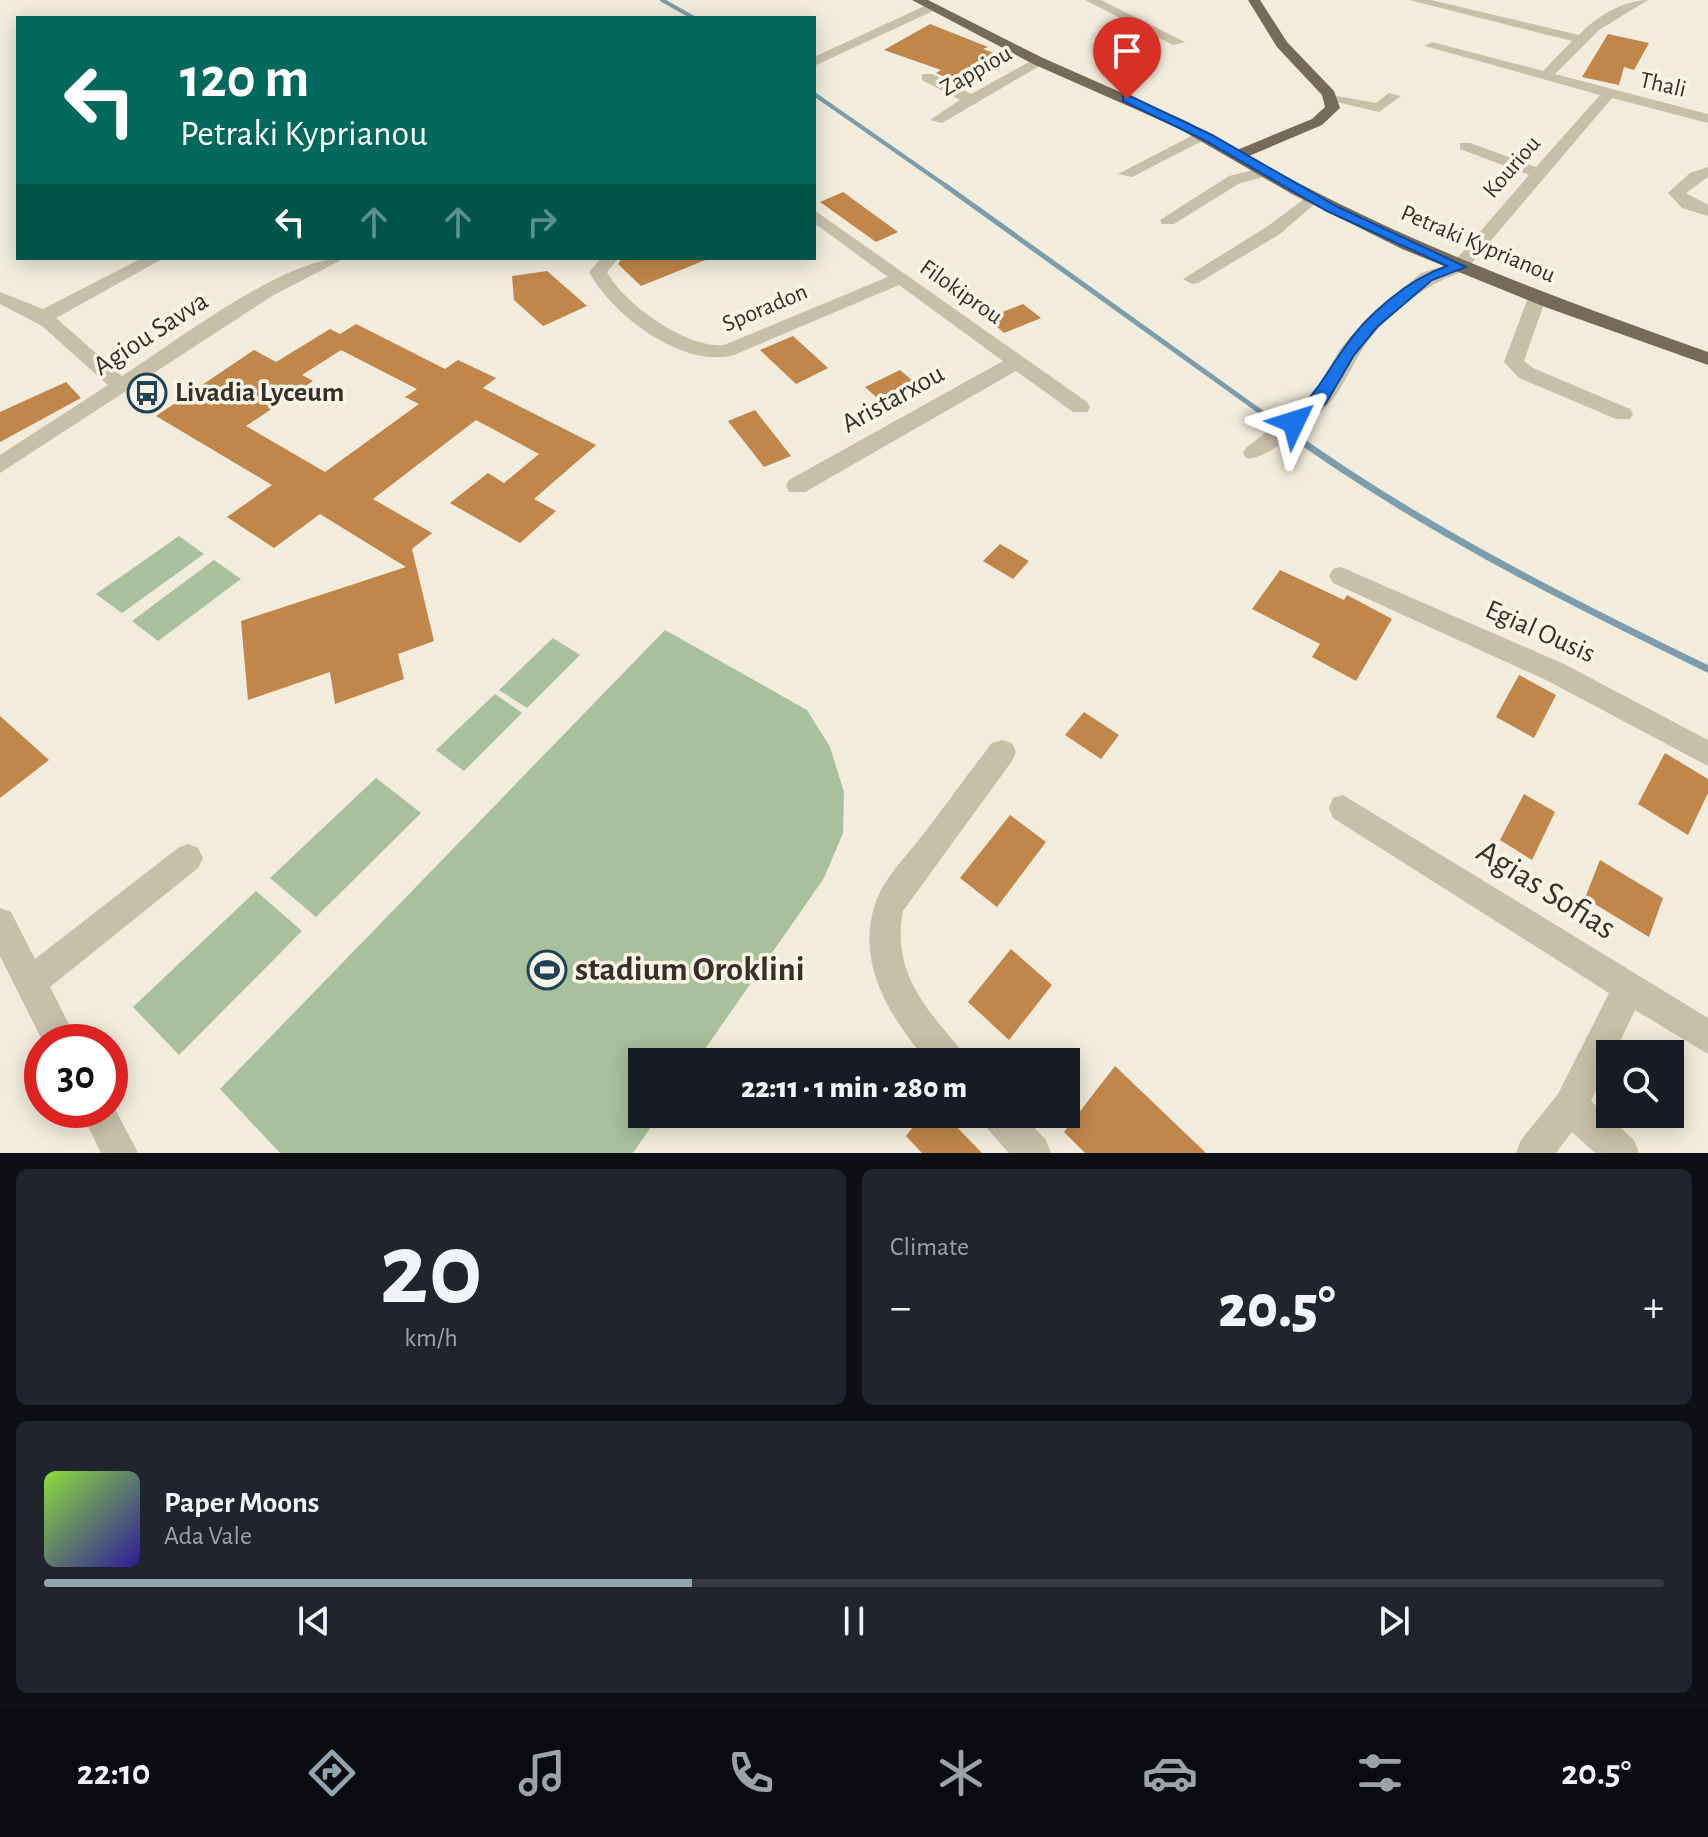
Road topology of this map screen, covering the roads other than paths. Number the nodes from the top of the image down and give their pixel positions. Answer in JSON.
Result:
{"nodes":[{"id":1,"x":1091,"y":0,"type":"edge"},
{"id":2,"x":1254,"y":0,"type":"edge"},
{"id":3,"x":1415,"y":0,"type":"edge"},
{"id":4,"x":1642,"y":0,"type":"edge"},
{"id":5,"x":923,"y":4,"type":"edge"},
{"id":6,"x":1579,"y":39,"type":"junction"},
{"id":7,"x":1178,"y":42,"type":"dead end"},
{"id":8,"x":1432,"y":46,"type":"dead end"},
{"id":9,"x":816,"y":61,"type":"edge"},
{"id":10,"x":1038,"y":61,"type":"junction"},
{"id":11,"x":927,"y":77,"type":"dead end"},
{"id":12,"x":1545,"y":77,"type":"junction"},
{"id":13,"x":1607,"y":95,"type":"junction"},
{"id":14,"x":1394,"y":96,"type":"dead end"},
{"id":15,"x":1331,"y":99,"type":"junction"},
{"id":16,"x":971,"y":100,"type":"junction"},
{"id":17,"x":1708,"y":119,"type":"edge"},
{"id":18,"x":937,"y":120,"type":"dead end"},
{"id":19,"x":1203,"y":135,"type":"junction"},
{"id":20,"x":1465,"y":146,"type":"dead end"},
{"id":21,"x":1238,"y":155,"type":"junction"},
{"id":22,"x":1266,"y":172,"type":"junction"},
{"id":23,"x":1708,"y":172,"type":"edge"},
{"id":24,"x":1126,"y":174,"type":"dead end"},
{"id":25,"x":1540,"y":174,"type":"junction"},
{"id":26,"x":1312,"y":198,"type":"junction"},
{"id":27,"x":1708,"y":211,"type":"edge"},
{"id":28,"x":816,"y":216,"type":"edge"},
{"id":29,"x":1168,"y":220,"type":"dead end"},
{"id":30,"x":151,"y":260,"type":"edge"},
{"id":31,"x":332,"y":260,"type":"edge"},
{"id":32,"x":608,"y":260,"type":"edge"},
{"id":33,"x":1459,"y":267,"type":"junction"},
{"id":34,"x":900,"y":278,"type":"junction"},
{"id":35,"x":1192,"y":279,"type":"dead end"},
{"id":36,"x":0,"y":298,"type":"edge"},
{"id":37,"x":1537,"y":298,"type":"junction"},
{"id":38,"x":41,"y":318,"type":"junction"},
{"id":39,"x":1708,"y":359,"type":"edge"},
{"id":40,"x":1017,"y":362,"type":"junction"},
{"id":41,"x":121,"y":387,"type":"junction"},
{"id":42,"x":1080,"y":407,"type":"dead end"},
{"id":43,"x":1623,"y":414,"type":"dead end"},
{"id":44,"x":1254,"y":453,"type":"dead end"},
{"id":45,"x":0,"y":465,"type":"edge"},
{"id":46,"x":797,"y":486,"type":"dead end"},
{"id":47,"x":1341,"y":576,"type":"dead end"},
{"id":48,"x":1002,"y":752,"type":"dead end"},
{"id":49,"x":1708,"y":754,"type":"edge"},
{"id":50,"x":1343,"y":808,"type":"dead end"},
{"id":51,"x":188,"y":858,"type":"dead end"},
{"id":52,"x":0,"y":923,"type":"edge"},
{"id":53,"x":29,"y":984,"type":"junction"},
{"id":54,"x":1630,"y":986,"type":"junction"},
{"id":55,"x":51,"y":1024,"type":"edge"},
{"id":56,"x":1708,"y":1037,"type":"edge"},
{"id":57,"x":939,"y":1048,"type":"edge"},
{"id":58,"x":1570,"y":1106,"type":"junction"},
{"id":59,"x":107,"y":1128,"type":"edge"},
{"id":60,"x":1010,"y":1128,"type":"edge"},
{"id":61,"x":120,"y":1153,"type":"edge"},
{"id":62,"x":1033,"y":1153,"type":"edge"},
{"id":63,"x":1534,"y":1153,"type":"edge"},
{"id":64,"x":1621,"y":1153,"type":"edge"}],
"edges":[{"from":1,"to":7,"type":"street"},
{"from":2,"to":15,"type":"main road"},
{"from":3,"to":6,"type":"street"},
{"from":4,"to":6,"type":"street"},
{"from":5,"to":9,"type":"street"},
{"from":5,"to":10,"type":"main road","name":"Petraki Kyprianou"},
{"from":6,"to":12,"type":"street"},
{"from":8,"to":12,"type":"street"},
{"from":10,"to":16,"type":"street","name":"Zappiou"},
{"from":10,"to":19,"type":"main road","name":"Petraki Kyprianou"},
{"from":11,"to":16,"type":"street"},
{"from":12,"to":13,"type":"street"},
{"from":13,"to":17,"type":"street","name":"Thali"},
{"from":13,"to":25,"type":"street","name":"Kouriou"},
{"from":14,"to":15,"type":"street"},
{"from":15,"to":21,"type":"main road"},
{"from":16,"to":18,"type":"street","name":"Zappiou"},
{"from":19,"to":21,"type":"main road","name":"Petraki Kyprianou"},
{"from":19,"to":24,"type":"street"},
{"from":20,"to":25,"type":"street"},
{"from":21,"to":22,"type":"main road","name":"Petraki Kyprianou"},
{"from":22,"to":26,"type":"main road","name":"Petraki Kyprianou"},
{"from":22,"to":29,"type":"street"},
{"from":23,"to":27,"type":"street"},
{"from":25,"to":33,"type":"street","name":"Kouriou"},
{"from":26,"to":33,"type":"main road","name":"Petraki Kyprianou"},
{"from":26,"to":35,"type":"street"},
{"from":28,"to":34,"type":"street","name":"Filokiprou"},
{"from":30,"to":38,"type":"street"},
{"from":31,"to":41,"type":"street","name":"Agiou Savva"},
{"from":32,"to":34,"type":"street","name":"Sporadon"},
{"from":33,"to":37,"type":"main road","name":"Petraki Kyprianou"},
{"from":33,"to":44,"type":"street","name":"Kouriou"},
{"from":34,"to":40,"type":"street","name":"Filokiprou"},
{"from":36,"to":38,"type":"street"},
{"from":37,"to":39,"type":"main road","name":"Petraki Kyprianou"},
{"from":37,"to":43,"type":"street"},
{"from":38,"to":41,"type":"street"},
{"from":40,"to":42,"type":"street","name":"Filokiprou"},
{"from":40,"to":46,"type":"street","name":"Aristarxou"},
{"from":41,"to":45,"type":"street","name":"Agiou Savva"},
{"from":47,"to":49,"type":"street","name":"Egial Ousis"},
{"from":48,"to":57,"type":"street"},
{"from":50,"to":54,"type":"street","name":"Agias Sofias"},
{"from":51,"to":53,"type":"street"},
{"from":52,"to":53,"type":"street"},
{"from":53,"to":55,"type":"street"},
{"from":54,"to":56,"type":"street","name":"Agias Sofias"},
{"from":54,"to":58,"type":"street"},
{"from":58,"to":63,"type":"street"},
{"from":58,"to":64,"type":"street"},
{"from":59,"to":61,"type":"street"},
{"from":60,"to":62,"type":"street"}]}
